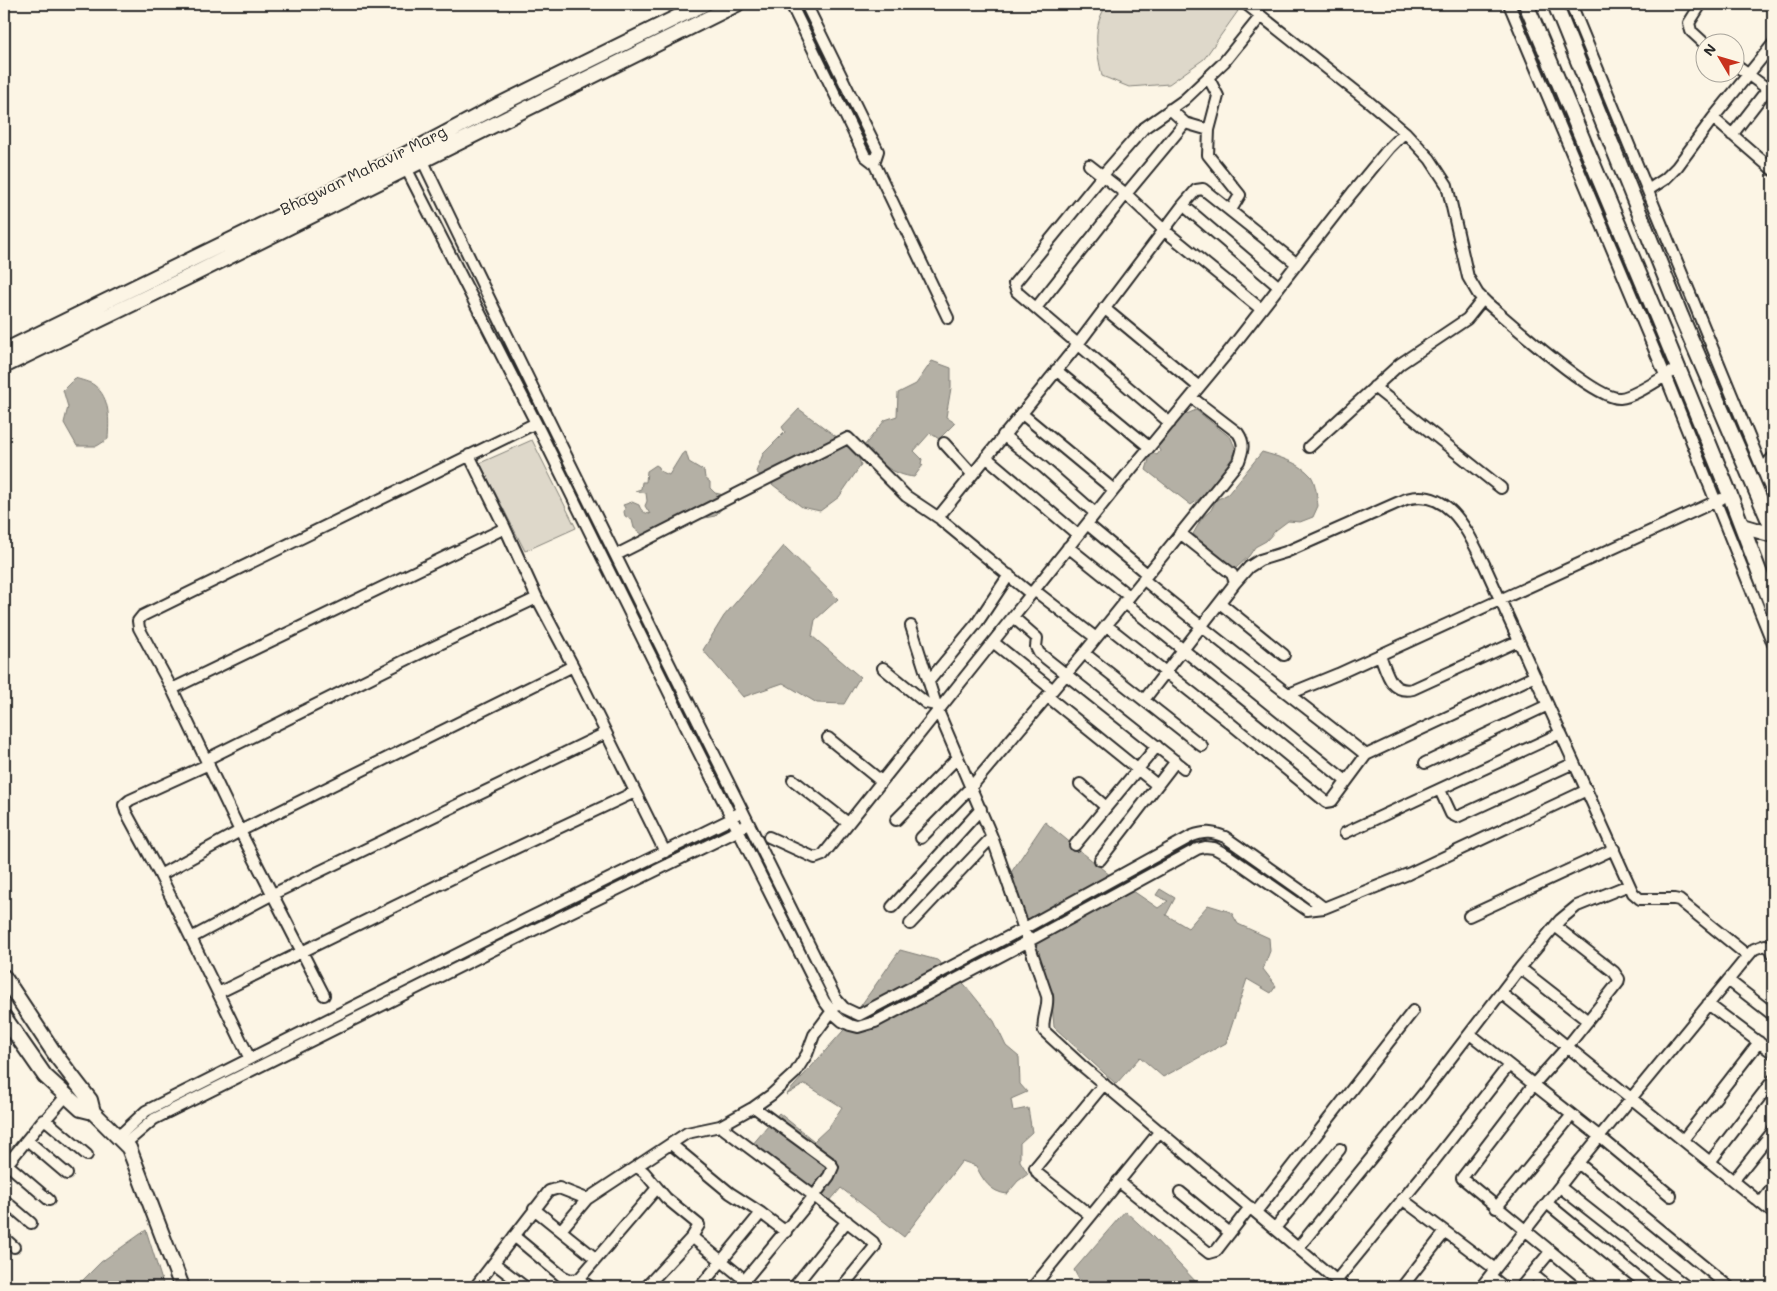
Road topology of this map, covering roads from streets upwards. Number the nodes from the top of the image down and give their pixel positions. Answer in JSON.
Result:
{"nodes":[{"id":1,"x":704,"y":4,"type":"edge"},
{"id":2,"x":737,"y":4,"type":"edge"},
{"id":3,"x":791,"y":4,"type":"edge"},
{"id":4,"x":806,"y":4,"type":"edge"},
{"id":5,"x":1246,"y":4,"type":"edge"},
{"id":6,"x":1509,"y":4,"type":"edge"},
{"id":7,"x":1526,"y":4,"type":"edge"},
{"id":8,"x":1555,"y":4,"type":"edge"},
{"id":9,"x":1571,"y":4,"type":"edge"},
{"id":10,"x":1701,"y":4,"type":"edge"},
{"id":11,"x":1261,"y":16,"type":"junction"},
{"id":12,"x":1694,"y":33,"type":"edge"},
{"id":13,"x":1773,"y":44,"type":"edge"},
{"id":14,"x":1744,"y":70,"type":"edge"},
{"id":15,"x":1749,"y":73,"type":"junction"},
{"id":16,"x":1208,"y":77,"type":"junction"},
{"id":17,"x":1772,"y":88,"type":"edge"},
{"id":18,"x":1170,"y":109,"type":"junction"},
{"id":19,"x":1713,"y":118,"type":"junction"},
{"id":20,"x":1185,"y":122,"type":"junction"},
{"id":21,"x":1209,"y":130,"type":"junction"},
{"id":22,"x":1405,"y":132,"type":"junction"},
{"id":23,"x":1732,"y":135,"type":"junction"},
{"id":24,"x":420,"y":154,"type":"junction"},
{"id":25,"x":403,"y":162,"type":"junction"},
{"id":26,"x":874,"y":163,"type":"junction"},
{"id":27,"x":1089,"y":165,"type":"dead end"},
{"id":28,"x":1773,"y":170,"type":"edge"},
{"id":29,"x":1103,"y":176,"type":"junction"},
{"id":30,"x":1648,"y":190,"type":"junction"},
{"id":31,"x":1126,"y":194,"type":"junction"},
{"id":32,"x":1183,"y":205,"type":"junction"},
{"id":33,"x":1231,"y":210,"type":"junction"},
{"id":34,"x":1164,"y":230,"type":"junction"},
{"id":35,"x":1297,"y":264,"type":"junction"},
{"id":36,"x":1279,"y":287,"type":"junction"},
{"id":37,"x":1670,"y":287,"type":"junction"},
{"id":38,"x":1648,"y":296,"type":"junction"},
{"id":39,"x":1483,"y":299,"type":"junction"},
{"id":40,"x":1036,"y":308,"type":"junction"},
{"id":41,"x":1104,"y":308,"type":"junction"},
{"id":42,"x":1261,"y":309,"type":"junction"},
{"id":43,"x":948,"y":318,"type":"dead end"},
{"id":44,"x":1078,"y":344,"type":"junction"},
{"id":45,"x":4,"y":351,"type":"edge"},
{"id":46,"x":4,"y":366,"type":"edge"},
{"id":47,"x":1678,"y":368,"type":"junction"},
{"id":48,"x":1056,"y":370,"type":"junction"},
{"id":49,"x":1665,"y":376,"type":"junction"},
{"id":50,"x":1199,"y":387,"type":"junction"},
{"id":51,"x":1374,"y":387,"type":"junction"},
{"id":52,"x":1191,"y":397,"type":"junction"},
{"id":53,"x":1021,"y":413,"type":"junction"},
{"id":54,"x":536,"y":423,"type":"junction"},
{"id":55,"x":1170,"y":423,"type":"junction"},
{"id":56,"x":1003,"y":435,"type":"junction"},
{"id":57,"x":944,"y":443,"type":"dead end"},
{"id":58,"x":1149,"y":447,"type":"junction"},
{"id":59,"x":1309,"y":447,"type":"dead end"},
{"id":60,"x":469,"y":455,"type":"junction"},
{"id":61,"x":986,"y":457,"type":"junction"},
{"id":62,"x":1773,"y":457,"type":"edge"},
{"id":63,"x":1763,"y":469,"type":"junction"},
{"id":64,"x":972,"y":474,"type":"junction"},
{"id":65,"x":1501,"y":488,"type":"dead end"},
{"id":66,"x":1114,"y":490,"type":"junction"},
{"id":67,"x":1730,"y":495,"type":"junction"},
{"id":68,"x":1773,"y":495,"type":"edge"},
{"id":69,"x":1716,"y":501,"type":"junction"},
{"id":70,"x":1096,"y":513,"type":"junction"},
{"id":71,"x":939,"y":518,"type":"junction"},
{"id":72,"x":1087,"y":524,"type":"junction"},
{"id":73,"x":1742,"y":526,"type":"junction"},
{"id":74,"x":505,"y":528,"type":"junction"},
{"id":75,"x":1773,"y":530,"type":"edge"},
{"id":76,"x":1180,"y":533,"type":"junction"},
{"id":77,"x":1078,"y":535,"type":"junction"},
{"id":78,"x":1773,"y":535,"type":"edge"},
{"id":79,"x":1068,"y":547,"type":"junction"},
{"id":80,"x":616,"y":555,"type":"junction"},
{"id":81,"x":1009,"y":575,"type":"junction"},
{"id":82,"x":1145,"y":577,"type":"junction"},
{"id":83,"x":1235,"y":583,"type":"junction"},
{"id":84,"x":1033,"y":592,"type":"junction"},
{"id":85,"x":537,"y":598,"type":"junction"},
{"id":86,"x":1127,"y":599,"type":"junction"},
{"id":87,"x":1499,"y":601,"type":"junction"},
{"id":88,"x":1220,"y":603,"type":"junction"},
{"id":89,"x":1773,"y":608,"type":"edge"},
{"id":90,"x":1013,"y":617,"type":"junction"},
{"id":91,"x":1106,"y":625,"type":"junction"},
{"id":92,"x":911,"y":626,"type":"dead end"},
{"id":93,"x":1201,"y":628,"type":"junction"},
{"id":94,"x":1096,"y":638,"type":"junction"},
{"id":95,"x":1518,"y":641,"type":"junction"},
{"id":96,"x":993,"y":642,"type":"junction"},
{"id":97,"x":1773,"y":644,"type":"edge"},
{"id":98,"x":1184,"y":650,"type":"junction"},
{"id":99,"x":1084,"y":653,"type":"junction"},
{"id":100,"x":1284,"y":655,"type":"dead end"},
{"id":101,"x":1380,"y":655,"type":"junction"},
{"id":102,"x":573,"y":666,"type":"junction"},
{"id":103,"x":883,"y":668,"type":"dead end"},
{"id":104,"x":1166,"y":672,"type":"junction"},
{"id":105,"x":1066,"y":673,"type":"junction"},
{"id":106,"x":1535,"y":676,"type":"junction"},
{"id":107,"x":929,"y":681,"type":"junction"},
{"id":108,"x":172,"y":690,"type":"junction"},
{"id":109,"x":1050,"y":693,"type":"junction"},
{"id":110,"x":1289,"y":694,"type":"junction"},
{"id":111,"x":1144,"y":700,"type":"junction"},
{"id":112,"x":1548,"y":705,"type":"junction"},
{"id":113,"x":937,"y":708,"type":"junction"},
{"id":114,"x":1561,"y":732,"type":"junction"},
{"id":115,"x":606,"y":733,"type":"junction"},
{"id":116,"x":828,"y":738,"type":"dead end"},
{"id":117,"x":1156,"y":746,"type":"junction"},
{"id":118,"x":1202,"y":746,"type":"dead end"},
{"id":119,"x":1366,"y":755,"type":"junction"},
{"id":120,"x":958,"y":757,"type":"junction"},
{"id":121,"x":208,"y":761,"type":"junction"},
{"id":122,"x":1176,"y":761,"type":"junction"},
{"id":123,"x":1425,"y":763,"type":"dead end"},
{"id":124,"x":1574,"y":763,"type":"junction"},
{"id":125,"x":1184,"y":768,"type":"dead end"},
{"id":126,"x":1138,"y":769,"type":"junction"},
{"id":127,"x":793,"y":780,"type":"dead end"},
{"id":128,"x":881,"y":781,"type":"junction"},
{"id":129,"x":1346,"y":781,"type":"junction"},
{"id":130,"x":1080,"y":784,"type":"dead end"},
{"id":131,"x":1157,"y":785,"type":"junction"},
{"id":132,"x":971,"y":787,"type":"junction"},
{"id":133,"x":1440,"y":790,"type":"junction"},
{"id":134,"x":1587,"y":790,"type":"junction"},
{"id":135,"x":635,"y":792,"type":"junction"},
{"id":136,"x":1106,"y":807,"type":"junction"},
{"id":137,"x":981,"y":809,"type":"junction"},
{"id":138,"x":742,"y":810,"type":"junction"},
{"id":139,"x":732,"y":817,"type":"junction"},
{"id":140,"x":896,"y":820,"type":"dead end"},
{"id":141,"x":749,"y":823,"type":"junction"},
{"id":142,"x":848,"y":823,"type":"junction"},
{"id":143,"x":738,"y":829,"type":"junction"},
{"id":144,"x":240,"y":831,"type":"junction"},
{"id":145,"x":1345,"y":833,"type":"dead end"},
{"id":146,"x":769,"y":837,"type":"dead end"},
{"id":147,"x":992,"y":837,"type":"junction"},
{"id":148,"x":921,"y":838,"type":"dead end"},
{"id":149,"x":1075,"y":845,"type":"dead end"},
{"id":150,"x":1614,"y":850,"type":"junction"},
{"id":151,"x":665,"y":852,"type":"junction"},
{"id":152,"x":1100,"y":860,"type":"dead end"},
{"id":153,"x":160,"y":875,"type":"junction"},
{"id":154,"x":1629,"y":885,"type":"junction"},
{"id":155,"x":272,"y":894,"type":"junction"},
{"id":156,"x":892,"y":907,"type":"dead end"},
{"id":157,"x":1324,"y":908,"type":"junction"},
{"id":158,"x":1469,"y":916,"type":"dead end"},
{"id":159,"x":910,"y":924,"type":"dead end"},
{"id":160,"x":1555,"y":926,"type":"junction"},
{"id":161,"x":1022,"y":929,"type":"junction"},
{"id":162,"x":191,"y":938,"type":"junction"},
{"id":163,"x":1027,"y":942,"type":"junction"},
{"id":164,"x":302,"y":952,"type":"junction"},
{"id":165,"x":1773,"y":954,"type":"edge"},
{"id":166,"x":1748,"y":956,"type":"junction"},
{"id":167,"x":1520,"y":968,"type":"junction"},
{"id":168,"x":4,"y":977,"type":"edge"},
{"id":169,"x":1728,"y":980,"type":"junction"},
{"id":170,"x":218,"y":993,"type":"junction"},
{"id":171,"x":1501,"y":994,"type":"junction"},
{"id":172,"x":324,"y":995,"type":"dead end"},
{"id":173,"x":839,"y":1002,"type":"junction"},
{"id":174,"x":1708,"y":1004,"type":"junction"},
{"id":175,"x":832,"y":1011,"type":"junction"},
{"id":176,"x":1413,"y":1011,"type":"dead end"},
{"id":177,"x":1773,"y":1015,"type":"edge"},
{"id":178,"x":4,"y":1017,"type":"edge"},
{"id":179,"x":1588,"y":1021,"type":"junction"},
{"id":180,"x":1470,"y":1034,"type":"junction"},
{"id":181,"x":1759,"y":1042,"type":"junction"},
{"id":182,"x":1567,"y":1047,"type":"junction"},
{"id":183,"x":1773,"y":1052,"type":"edge"},
{"id":184,"x":249,"y":1057,"type":"junction"},
{"id":185,"x":1509,"y":1065,"type":"junction"},
{"id":186,"x":1773,"y":1080,"type":"edge"},
{"id":187,"x":1104,"y":1084,"type":"junction"},
{"id":188,"x":1534,"y":1084,"type":"junction"},
{"id":189,"x":67,"y":1095,"type":"junction"},
{"id":190,"x":1631,"y":1098,"type":"junction"},
{"id":191,"x":754,"y":1107,"type":"junction"},
{"id":192,"x":93,"y":1112,"type":"junction"},
{"id":193,"x":1572,"y":1115,"type":"junction"},
{"id":194,"x":45,"y":1120,"type":"junction"},
{"id":195,"x":720,"y":1126,"type":"junction"},
{"id":196,"x":1160,"y":1130,"type":"junction"},
{"id":197,"x":1773,"y":1131,"type":"edge"},
{"id":198,"x":1600,"y":1137,"type":"junction"},
{"id":199,"x":27,"y":1140,"type":"junction"},
{"id":200,"x":122,"y":1140,"type":"junction"},
{"id":201,"x":1683,"y":1140,"type":"junction"},
{"id":202,"x":671,"y":1144,"type":"junction"},
{"id":203,"x":1340,"y":1148,"type":"dead end"},
{"id":204,"x":87,"y":1155,"type":"dead end"},
{"id":205,"x":1710,"y":1162,"type":"junction"},
{"id":206,"x":1578,"y":1163,"type":"junction"},
{"id":207,"x":6,"y":1166,"type":"edge"},
{"id":208,"x":637,"y":1167,"type":"junction"},
{"id":209,"x":68,"y":1174,"type":"dead end"},
{"id":210,"x":1734,"y":1180,"type":"junction"},
{"id":211,"x":1118,"y":1182,"type":"junction"},
{"id":212,"x":1560,"y":1187,"type":"junction"},
{"id":213,"x":1773,"y":1187,"type":"edge"},
{"id":214,"x":657,"y":1188,"type":"junction"},
{"id":215,"x":1180,"y":1192,"type":"dead end"},
{"id":216,"x":814,"y":1196,"type":"junction"},
{"id":217,"x":1671,"y":1196,"type":"dead end"},
{"id":218,"x":1402,"y":1199,"type":"junction"},
{"id":219,"x":4,"y":1200,"type":"edge"},
{"id":220,"x":49,"y":1200,"type":"dead end"},
{"id":221,"x":587,"y":1200,"type":"junction"},
{"id":222,"x":1761,"y":1203,"type":"junction"},
{"id":223,"x":1548,"y":1204,"type":"junction"},
{"id":224,"x":1496,"y":1208,"type":"junction"},
{"id":225,"x":1253,"y":1209,"type":"junction"},
{"id":226,"x":534,"y":1210,"type":"junction"},
{"id":227,"x":761,"y":1212,"type":"junction"},
{"id":228,"x":1773,"y":1213,"type":"edge"},
{"id":229,"x":1091,"y":1216,"type":"junction"},
{"id":230,"x":847,"y":1221,"type":"junction"},
{"id":231,"x":32,"y":1223,"type":"dead end"},
{"id":232,"x":1275,"y":1228,"type":"junction"},
{"id":233,"x":561,"y":1230,"type":"junction"},
{"id":234,"x":786,"y":1232,"type":"junction"},
{"id":235,"x":1445,"y":1232,"type":"junction"},
{"id":236,"x":1525,"y":1232,"type":"junction"},
{"id":237,"x":1230,"y":1233,"type":"junction"},
{"id":238,"x":514,"y":1236,"type":"junction"},
{"id":239,"x":692,"y":1237,"type":"junction"},
{"id":240,"x":4,"y":1238,"type":"edge"},
{"id":241,"x":14,"y":1247,"type":"dead end"},
{"id":242,"x":1298,"y":1248,"type":"junction"},
{"id":243,"x":1550,"y":1252,"type":"junction"},
{"id":244,"x":595,"y":1258,"type":"junction"},
{"id":245,"x":722,"y":1261,"type":"junction"},
{"id":246,"x":494,"y":1263,"type":"junction"},
{"id":247,"x":1493,"y":1273,"type":"junction"},
{"id":248,"x":1532,"y":1274,"type":"junction"},
{"id":249,"x":579,"y":1279,"type":"junction"},
{"id":250,"x":742,"y":1284,"type":"edge"},
{"id":251,"x":1340,"y":1284,"type":"edge"},
{"id":252,"x":182,"y":1287,"type":"edge"},
{"id":253,"x":475,"y":1287,"type":"edge"},
{"id":254,"x":525,"y":1287,"type":"edge"},
{"id":255,"x":590,"y":1287,"type":"edge"},
{"id":256,"x":646,"y":1287,"type":"edge"},
{"id":257,"x":700,"y":1287,"type":"edge"},
{"id":258,"x":794,"y":1287,"type":"edge"},
{"id":259,"x":842,"y":1287,"type":"edge"},
{"id":260,"x":1033,"y":1287,"type":"edge"},
{"id":261,"x":1402,"y":1287,"type":"edge"},
{"id":262,"x":1481,"y":1287,"type":"edge"},
{"id":263,"x":1504,"y":1287,"type":"edge"},
{"id":264,"x":1521,"y":1287,"type":"edge"},
{"id":265,"x":1548,"y":1287,"type":"edge"},
{"id":266,"x":1594,"y":1287,"type":"edge"},
{"id":267,"x":1649,"y":1287,"type":"edge"},
{"id":268,"x":1686,"y":1287,"type":"edge"},
{"id":269,"x":1728,"y":1287,"type":"edge"}],
"edges":[{"from":1,"to":24,"type":"street","name":"Bhagwan Mahavir Marg"},
{"from":2,"to":24,"type":"street","name":"Bhagwan Mahavir Marg"},
{"from":3,"to":26,"type":"street"},
{"from":4,"to":26,"type":"street"},
{"from":5,"to":11,"type":"street"},
{"from":6,"to":49,"type":"street"},
{"from":7,"to":38,"type":"street"},
{"from":8,"to":37,"type":"street"},
{"from":9,"to":30,"type":"street"},
{"from":10,"to":12,"type":"street"},
{"from":11,"to":16,"type":"street"},
{"from":11,"to":22,"type":"street"},
{"from":13,"to":15,"type":"street"},
{"from":14,"to":15,"type":"street"},
{"from":15,"to":17,"type":"street"},
{"from":15,"to":19,"type":"street"},
{"from":16,"to":18,"type":"street"},
{"from":16,"to":21,"type":"street"},
{"from":17,"to":23,"type":"street"},
{"from":18,"to":20,"type":"street"},
{"from":18,"to":29,"type":"street"},
{"from":19,"to":23,"type":"street"},
{"from":19,"to":30,"type":"street"},
{"from":20,"to":21,"type":"street"},
{"from":20,"to":31,"type":"street"},
{"from":21,"to":33,"type":"street"},
{"from":22,"to":35,"type":"street"},
{"from":22,"to":39,"type":"street"},
{"from":23,"to":28,"type":"street"},
{"from":24,"to":25,"type":"street","name":"Bhagwan Mahavir Marg"},
{"from":24,"to":80,"type":"street"},
{"from":25,"to":45,"type":"street","name":"Bhagwan Mahavir Marg"},
{"from":25,"to":46,"type":"street","name":"Bhagwan Mahavir Marg"},
{"from":25,"to":54,"type":"street"},
{"from":26,"to":43,"type":"street"},
{"from":27,"to":29,"type":"street"},
{"from":29,"to":31,"type":"street"},
{"from":29,"to":40,"type":"street"},
{"from":30,"to":63,"type":"street"},
{"from":31,"to":34,"type":"street"},
{"from":31,"to":40,"type":"street"},
{"from":32,"to":33,"type":"street"},
{"from":32,"to":34,"type":"street"},
{"from":32,"to":36,"type":"street"},
{"from":33,"to":35,"type":"street"},
{"from":34,"to":41,"type":"street"},
{"from":34,"to":42,"type":"street"},
{"from":35,"to":36,"type":"street"},
{"from":36,"to":42,"type":"street"},
{"from":37,"to":38,"type":"street"},
{"from":37,"to":75,"type":"street"},
{"from":38,"to":47,"type":"street"},
{"from":39,"to":49,"type":"street"},
{"from":39,"to":51,"type":"street"},
{"from":40,"to":44,"type":"street"},
{"from":41,"to":44,"type":"street"},
{"from":41,"to":50,"type":"street"},
{"from":42,"to":50,"type":"street"},
{"from":44,"to":48,"type":"street"},
{"from":44,"to":55,"type":"street"},
{"from":47,"to":49,"type":"street"},
{"from":47,"to":67,"type":"street"},
{"from":48,"to":53,"type":"street"},
{"from":48,"to":58,"type":"street"},
{"from":49,"to":69,"type":"street"},
{"from":50,"to":52,"type":"street"},
{"from":51,"to":59,"type":"street"},
{"from":51,"to":65,"type":"street"},
{"from":52,"to":55,"type":"street"},
{"from":52,"to":76,"type":"street"},
{"from":53,"to":56,"type":"street"},
{"from":53,"to":66,"type":"street"},
{"from":54,"to":60,"type":"street"},
{"from":54,"to":139,"type":"street"},
{"from":55,"to":58,"type":"street"},
{"from":56,"to":61,"type":"street"},
{"from":56,"to":70,"type":"street"},
{"from":57,"to":64,"type":"street"},
{"from":58,"to":66,"type":"street"},
{"from":60,"to":74,"type":"street"},
{"from":60,"to":108,"type":"street"},
{"from":61,"to":64,"type":"street"},
{"from":61,"to":77,"type":"street"},
{"from":62,"to":63,"type":"street"},
{"from":63,"to":68,"type":"street"},
{"from":64,"to":71,"type":"street"},
{"from":66,"to":70,"type":"street"},
{"from":67,"to":69,"type":"street"},
{"from":67,"to":73,"type":"street"},
{"from":69,"to":87,"type":"street"},
{"from":69,"to":97,"type":"street"},
{"from":70,"to":72,"type":"street"},
{"from":71,"to":80,"type":"street"},
{"from":71,"to":81,"type":"street"},
{"from":72,"to":77,"type":"street"},
{"from":72,"to":82,"type":"street"},
{"from":73,"to":78,"type":"street"},
{"from":73,"to":89,"type":"street"},
{"from":74,"to":85,"type":"street"},
{"from":74,"to":108,"type":"street"},
{"from":76,"to":82,"type":"street"},
{"from":76,"to":83,"type":"street"},
{"from":77,"to":79,"type":"street"},
{"from":79,"to":84,"type":"street"},
{"from":79,"to":86,"type":"street"},
{"from":80,"to":138,"type":"street"},
{"from":81,"to":84,"type":"street"},
{"from":81,"to":107,"type":"street"},
{"from":82,"to":86,"type":"street"},
{"from":82,"to":93,"type":"street"},
{"from":83,"to":87,"type":"street"},
{"from":83,"to":88,"type":"street"},
{"from":84,"to":90,"type":"street"},
{"from":84,"to":94,"type":"street"},
{"from":85,"to":102,"type":"street"},
{"from":85,"to":121,"type":"street"},
{"from":86,"to":91,"type":"street"},
{"from":86,"to":98,"type":"street"},
{"from":87,"to":95,"type":"street"},
{"from":87,"to":101,"type":"street"},
{"from":88,"to":93,"type":"street"},
{"from":88,"to":100,"type":"street"},
{"from":90,"to":96,"type":"street"},
{"from":90,"to":105,"type":"street"},
{"from":91,"to":94,"type":"street"},
{"from":91,"to":104,"type":"street"},
{"from":92,"to":107,"type":"street"},
{"from":93,"to":98,"type":"street"},
{"from":93,"to":110,"type":"street"},
{"from":94,"to":99,"type":"street"},
{"from":95,"to":101,"type":"street"},
{"from":95,"to":106,"type":"street"},
{"from":96,"to":109,"type":"street"},
{"from":96,"to":113,"type":"street"},
{"from":98,"to":104,"type":"street"},
{"from":98,"to":129,"type":"street"},
{"from":99,"to":105,"type":"street"},
{"from":99,"to":111,"type":"street"},
{"from":101,"to":110,"type":"street"},
{"from":102,"to":115,"type":"street"},
{"from":102,"to":144,"type":"street"},
{"from":103,"to":113,"type":"street"},
{"from":104,"to":111,"type":"street"},
{"from":104,"to":129,"type":"street"},
{"from":105,"to":109,"type":"street"},
{"from":105,"to":117,"type":"street"},
{"from":106,"to":112,"type":"street"},
{"from":106,"to":119,"type":"street"},
{"from":107,"to":113,"type":"street"},
{"from":108,"to":121,"type":"street"},
{"from":109,"to":126,"type":"street"},
{"from":109,"to":132,"type":"street"},
{"from":110,"to":119,"type":"street"},
{"from":111,"to":118,"type":"street"},
{"from":112,"to":114,"type":"street"},
{"from":112,"to":123,"type":"street"},
{"from":113,"to":120,"type":"street"},
{"from":113,"to":128,"type":"street"},
{"from":114,"to":124,"type":"street"},
{"from":114,"to":133,"type":"street"},
{"from":115,"to":135,"type":"street"},
{"from":115,"to":155,"type":"street"},
{"from":116,"to":128,"type":"street"},
{"from":117,"to":122,"type":"street"},
{"from":117,"to":126,"type":"street"},
{"from":119,"to":129,"type":"street"},
{"from":120,"to":132,"type":"street"},
{"from":120,"to":140,"type":"street"},
{"from":121,"to":144,"type":"street"},
{"from":121,"to":153,"type":"street"},
{"from":122,"to":125,"type":"street"},
{"from":122,"to":131,"type":"street"},
{"from":124,"to":133,"type":"street"},
{"from":124,"to":134,"type":"street"},
{"from":126,"to":131,"type":"street"},
{"from":126,"to":136,"type":"street"},
{"from":127,"to":142,"type":"street"},
{"from":128,"to":142,"type":"street"},
{"from":130,"to":136,"type":"street"},
{"from":131,"to":152,"type":"street"},
{"from":132,"to":137,"type":"street"},
{"from":132,"to":148,"type":"street"},
{"from":133,"to":145,"type":"street"},
{"from":134,"to":150,"type":"street"},
{"from":134,"to":157,"type":"street"},
{"from":135,"to":151,"type":"street"},
{"from":135,"to":164,"type":"street"},
{"from":136,"to":149,"type":"street"},
{"from":137,"to":147,"type":"street"},
{"from":137,"to":156,"type":"street"},
{"from":138,"to":139,"type":"street"},
{"from":138,"to":141,"type":"street"},
{"from":139,"to":143,"type":"street"},
{"from":139,"to":151,"type":"street"},
{"from":141,"to":143,"type":"street"},
{"from":141,"to":173,"type":"street"},
{"from":142,"to":146,"type":"street"},
{"from":143,"to":175,"type":"street"},
{"from":143,"to":200,"type":"street"},
{"from":144,"to":153,"type":"street"},
{"from":144,"to":155,"type":"street"},
{"from":147,"to":159,"type":"street"},
{"from":147,"to":161,"type":"street"},
{"from":150,"to":154,"type":"street"},
{"from":150,"to":158,"type":"street"},
{"from":151,"to":184,"type":"street"},
{"from":153,"to":162,"type":"street"},
{"from":154,"to":160,"type":"street"},
{"from":154,"to":166,"type":"street"},
{"from":155,"to":162,"type":"street"},
{"from":155,"to":164,"type":"street"},
{"from":157,"to":161,"type":"street"},
{"from":157,"to":163,"type":"street"},
{"from":160,"to":167,"type":"street"},
{"from":160,"to":179,"type":"street"},
{"from":161,"to":163,"type":"street"},
{"from":161,"to":173,"type":"street"},
{"from":162,"to":170,"type":"street"},
{"from":163,"to":175,"type":"street"},
{"from":163,"to":187,"type":"street"},
{"from":164,"to":170,"type":"street"},
{"from":164,"to":172,"type":"street"},
{"from":165,"to":166,"type":"street"},
{"from":166,"to":169,"type":"street"},
{"from":167,"to":171,"type":"street"},
{"from":167,"to":179,"type":"street"},
{"from":168,"to":192,"type":"street"},
{"from":169,"to":174,"type":"street"},
{"from":169,"to":177,"type":"street"},
{"from":170,"to":184,"type":"street"},
{"from":171,"to":180,"type":"street"},
{"from":171,"to":182,"type":"street"},
{"from":173,"to":175,"type":"street"},
{"from":174,"to":181,"type":"street"},
{"from":174,"to":190,"type":"street"},
{"from":175,"to":191,"type":"street"},
{"from":176,"to":225,"type":"street"},
{"from":178,"to":189,"type":"street"},
{"from":179,"to":182,"type":"street"},
{"from":180,"to":185,"type":"street"},
{"from":180,"to":242,"type":"street"},
{"from":181,"to":183,"type":"street"},
{"from":181,"to":201,"type":"street"},
{"from":182,"to":188,"type":"street"},
{"from":182,"to":190,"type":"street"},
{"from":184,"to":200,"type":"street"},
{"from":185,"to":188,"type":"street"},
{"from":185,"to":218,"type":"street"},
{"from":186,"to":205,"type":"street"},
{"from":187,"to":196,"type":"street"},
{"from":187,"to":229,"type":"street"},
{"from":188,"to":193,"type":"street"},
{"from":188,"to":224,"type":"street"},
{"from":189,"to":192,"type":"street"},
{"from":189,"to":194,"type":"street"},
{"from":190,"to":198,"type":"street"},
{"from":190,"to":201,"type":"street"},
{"from":191,"to":195,"type":"street"},
{"from":191,"to":216,"type":"street"},
{"from":192,"to":200,"type":"street"},
{"from":193,"to":198,"type":"street"},
{"from":193,"to":224,"type":"street"},
{"from":194,"to":199,"type":"street"},
{"from":194,"to":204,"type":"street"},
{"from":195,"to":202,"type":"street"},
{"from":195,"to":216,"type":"street"},
{"from":196,"to":211,"type":"street"},
{"from":196,"to":225,"type":"street"},
{"from":197,"to":210,"type":"street"},
{"from":198,"to":206,"type":"street"},
{"from":198,"to":217,"type":"street"},
{"from":199,"to":207,"type":"street"},
{"from":199,"to":209,"type":"street"},
{"from":200,"to":252,"type":"street"},
{"from":201,"to":205,"type":"street"},
{"from":202,"to":208,"type":"street"},
{"from":202,"to":227,"type":"street"},
{"from":203,"to":232,"type":"street"},
{"from":205,"to":210,"type":"street"},
{"from":206,"to":212,"type":"street"},
{"from":206,"to":269,"type":"street"},
{"from":207,"to":220,"type":"street"},
{"from":208,"to":214,"type":"street"},
{"from":208,"to":221,"type":"street"},
{"from":210,"to":222,"type":"street"},
{"from":211,"to":229,"type":"street"},
{"from":211,"to":237,"type":"street"},
{"from":212,"to":223,"type":"street"},
{"from":212,"to":268,"type":"street"},
{"from":213,"to":222,"type":"street"},
{"from":214,"to":239,"type":"street"},
{"from":214,"to":244,"type":"street"},
{"from":215,"to":237,"type":"street"},
{"from":216,"to":230,"type":"street"},
{"from":216,"to":234,"type":"street"},
{"from":218,"to":235,"type":"street"},
{"from":218,"to":251,"type":"street"},
{"from":219,"to":231,"type":"street"},
{"from":221,"to":226,"type":"street"},
{"from":221,"to":233,"type":"street"},
{"from":222,"to":228,"type":"street"},
{"from":223,"to":236,"type":"street"},
{"from":223,"to":267,"type":"street"},
{"from":224,"to":236,"type":"street"},
{"from":225,"to":232,"type":"street"},
{"from":225,"to":237,"type":"street"},
{"from":226,"to":233,"type":"street"},
{"from":226,"to":238,"type":"street"},
{"from":227,"to":234,"type":"street"},
{"from":227,"to":245,"type":"street"},
{"from":229,"to":260,"type":"street"},
{"from":230,"to":258,"type":"street"},
{"from":230,"to":259,"type":"street"},
{"from":232,"to":242,"type":"street"},
{"from":233,"to":244,"type":"street"},
{"from":234,"to":250,"type":"street"},
{"from":235,"to":247,"type":"street"},
{"from":235,"to":261,"type":"street"},
{"from":236,"to":243,"type":"street"},
{"from":236,"to":247,"type":"street"},
{"from":238,"to":246,"type":"street"},
{"from":238,"to":249,"type":"street"},
{"from":239,"to":245,"type":"street"},
{"from":239,"to":256,"type":"street"},
{"from":240,"to":241,"type":"street"},
{"from":242,"to":251,"type":"street"},
{"from":243,"to":248,"type":"street"},
{"from":243,"to":266,"type":"street"},
{"from":244,"to":249,"type":"street"},
{"from":245,"to":250,"type":"street"},
{"from":245,"to":257,"type":"street"},
{"from":246,"to":253,"type":"street"},
{"from":246,"to":254,"type":"street"},
{"from":247,"to":262,"type":"street"},
{"from":247,"to":263,"type":"street"},
{"from":248,"to":264,"type":"street"},
{"from":248,"to":265,"type":"street"},
{"from":249,"to":255,"type":"street"}]}
